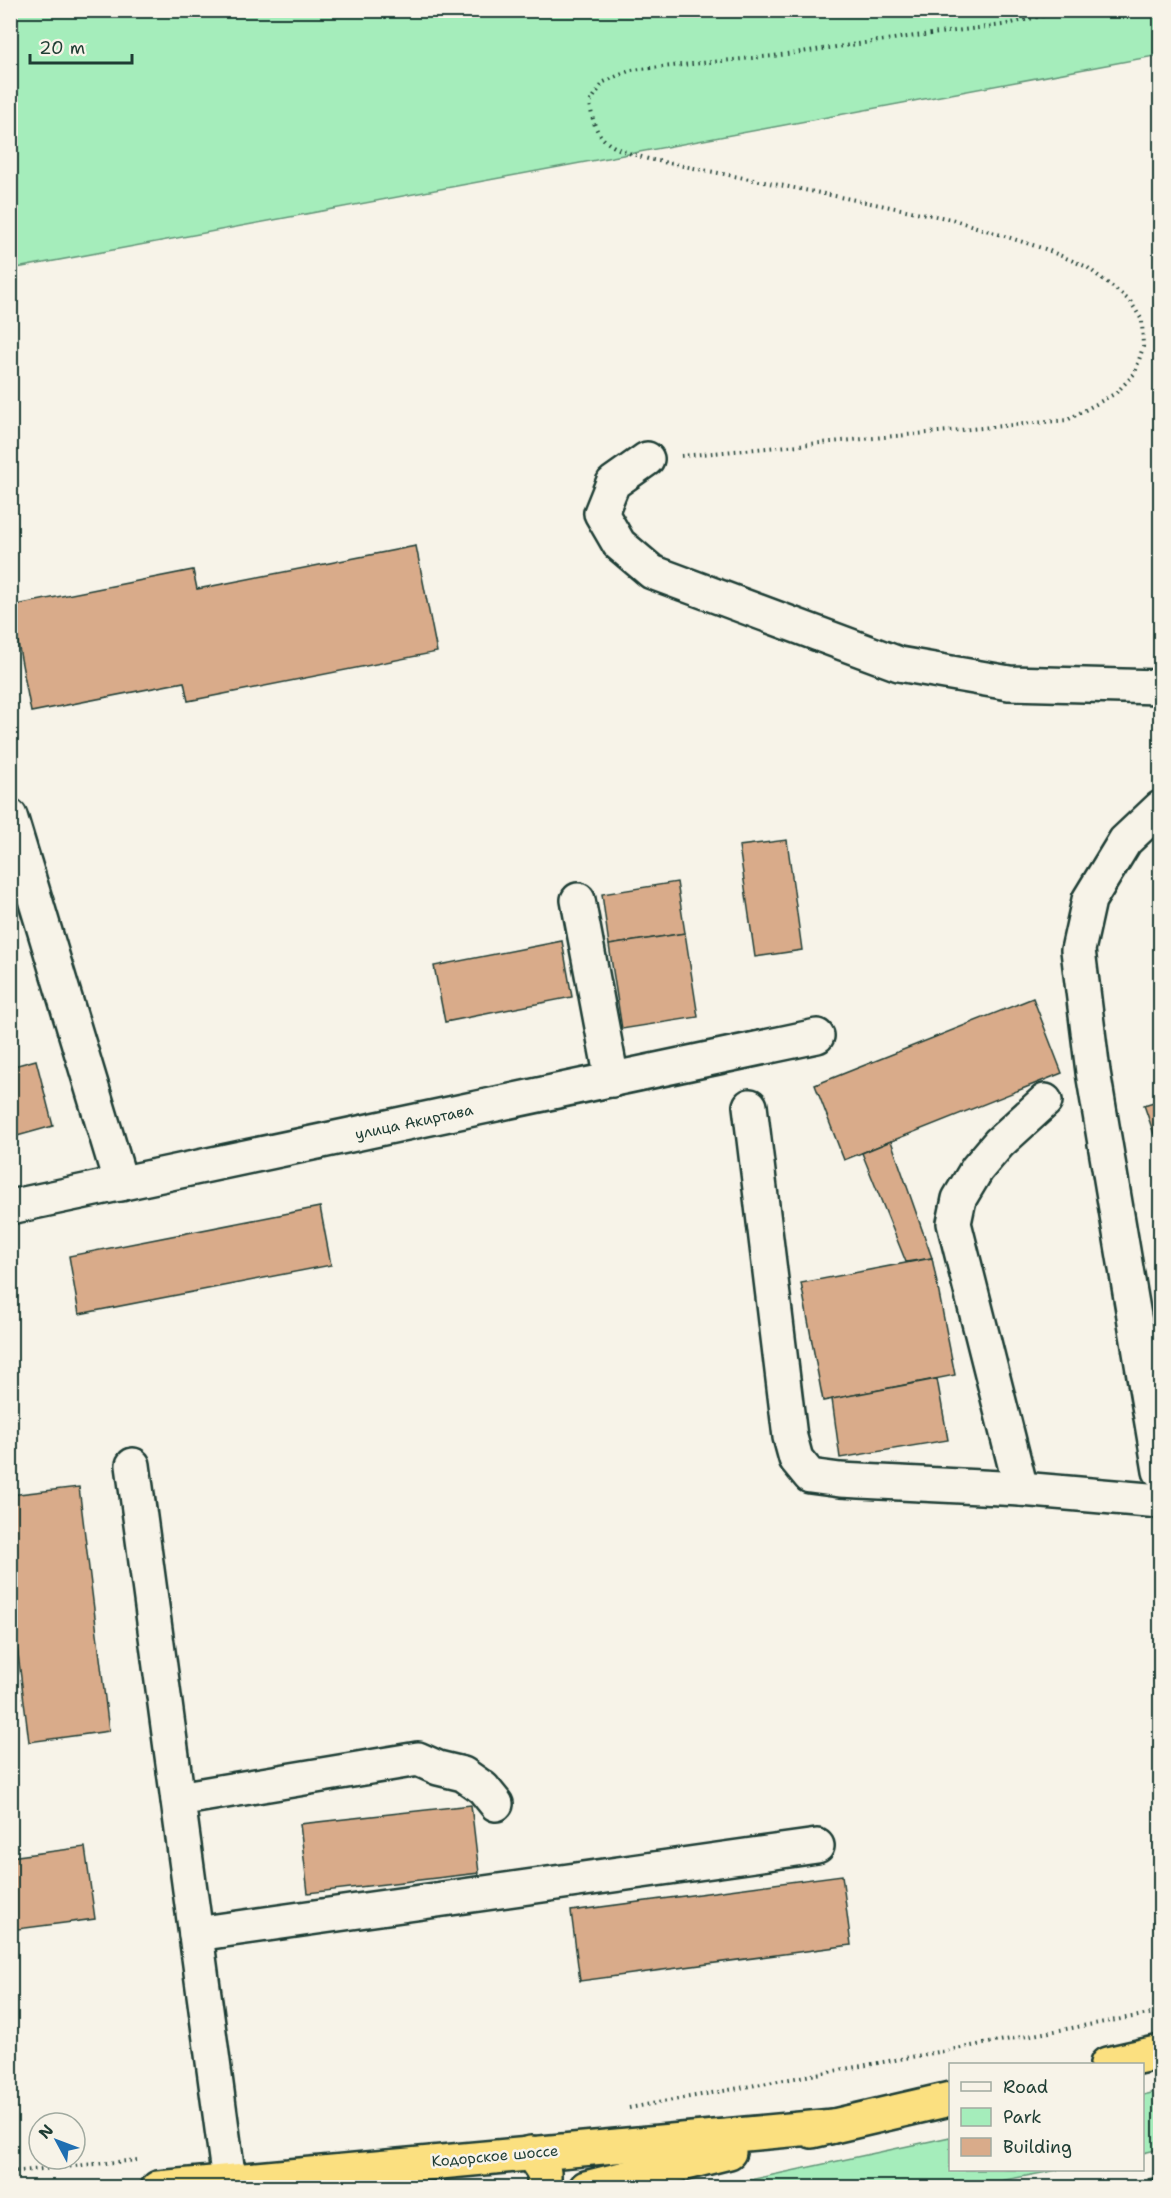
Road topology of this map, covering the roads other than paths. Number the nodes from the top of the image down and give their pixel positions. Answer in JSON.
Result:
{"nodes":[{"id":1,"x":647,"y":459,"type":"road end"},
{"id":2,"x":1161,"y":687,"type":"edge"},
{"id":3,"x":1161,"y":808,"type":"edge"},
{"id":4,"x":10,"y":816,"type":"edge"},
{"id":5,"x":578,"y":900,"type":"dead end"},
{"id":6,"x":817,"y":1036,"type":"dead end"},
{"id":7,"x":612,"y":1080,"type":"junction"},
{"id":8,"x":1045,"y":1101,"type":"dead end"},
{"id":9,"x":750,"y":1106,"type":"dead end"},
{"id":10,"x":121,"y":1184,"type":"junction"},
{"id":11,"x":10,"y":1207,"type":"edge"},
{"id":12,"x":133,"y":1465,"type":"dead end"},
{"id":13,"x":1161,"y":1471,"type":"edge"},
{"id":14,"x":1021,"y":1488,"type":"junction"},
{"id":15,"x":1161,"y":1501,"type":"edge"},
{"id":16,"x":178,"y":1799,"type":"junction"},
{"id":17,"x":496,"y":1804,"type":"dead end"},
{"id":18,"x":817,"y":1846,"type":"dead end"},
{"id":19,"x":196,"y":1934,"type":"junction"},
{"id":20,"x":1161,"y":2052,"type":"edge"},
{"id":21,"x":1112,"y":2063,"type":"edge"},
{"id":22,"x":949,"y":2099,"type":"edge"},
{"id":23,"x":833,"y":2126,"type":"junction"},
{"id":24,"x":531,"y":2153,"type":"junction"},
{"id":25,"x":152,"y":2173,"type":"edge"},
{"id":26,"x":229,"y":2181,"type":"junction"},
{"id":27,"x":544,"y":2187,"type":"edge"},
{"id":28,"x":586,"y":2187,"type":"edge"}],
"edges":[{"from":1,"to":2,"type":"street"},
{"from":3,"to":13,"type":"street"},
{"from":4,"to":10,"type":"street"},
{"from":5,"to":7,"type":"street"},
{"from":6,"to":7,"type":"street","name":"улица Акиртава"},
{"from":7,"to":10,"type":"street","name":"улица Акиртава"},
{"from":8,"to":14,"type":"street"},
{"from":9,"to":14,"type":"street"},
{"from":10,"to":11,"type":"street","name":"улица Акиртава"},
{"from":12,"to":16,"type":"street"},
{"from":14,"to":15,"type":"street"},
{"from":16,"to":17,"type":"street"},
{"from":16,"to":19,"type":"street"},
{"from":18,"to":19,"type":"street"},
{"from":19,"to":26,"type":"street"},
{"from":20,"to":21,"type":"highway"},
{"from":22,"to":23,"type":"highway","name":"Кодорское шоссе"},
{"from":23,"to":24,"type":"highway","name":"Кодорское шоссе"},
{"from":23,"to":28,"type":"highway","name":"Кодорское шоссе"},
{"from":24,"to":26,"type":"highway","name":"Кодорское шоссе"},
{"from":24,"to":27,"type":"highway"},
{"from":25,"to":26,"type":"highway","name":"Кодорское шоссе"}]}
